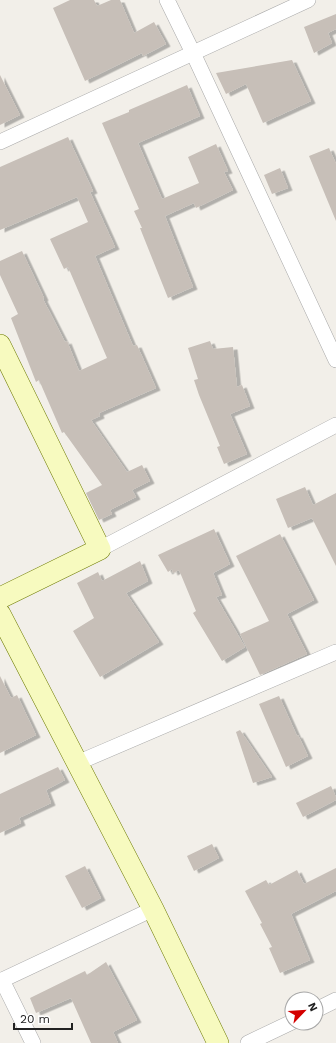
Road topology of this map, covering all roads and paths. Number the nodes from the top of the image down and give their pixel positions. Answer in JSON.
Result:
{"nodes":[{"id":1,"x":167,"y":0,"type":"edge"},
{"id":2,"x":308,"y":0,"type":"edge"},
{"id":3,"x":193,"y":53,"type":"junction"},
{"id":4,"x":0,"y":142,"type":"edge"},
{"id":5,"x":0,"y":345,"type":"edge"},
{"id":6,"x":336,"y":360,"type":"edge"},
{"id":7,"x":336,"y":426,"type":"edge"},
{"id":8,"x":100,"y":549,"type":"junction"},
{"id":9,"x":0,"y":598,"type":"edge"},
{"id":10,"x":0,"y":614,"type":"edge"},
{"id":11,"x":336,"y":652,"type":"edge"},
{"id":12,"x":77,"y":763,"type":"junction"},
{"id":13,"x":152,"y":909,"type":"junction"},
{"id":14,"x":1,"y":980,"type":"edge"},
{"id":15,"x":336,"y":1000,"type":"edge"},
{"id":16,"x":324,"y":1006,"type":"edge"},
{"id":17,"x":284,"y":1026,"type":"edge"},
{"id":18,"x":33,"y":1043,"type":"edge"},
{"id":19,"x":218,"y":1043,"type":"edge"},
{"id":20,"x":248,"y":1043,"type":"edge"}],
"edges":[{"from":1,"to":3,"type":"street"},
{"from":2,"to":3,"type":"street"},
{"from":3,"to":4,"type":"street"},
{"from":3,"to":6,"type":"street"},
{"from":5,"to":8,"type":"street"},
{"from":7,"to":8,"type":"street"},
{"from":8,"to":9,"type":"street"},
{"from":10,"to":12,"type":"street"},
{"from":11,"to":12,"type":"street"},
{"from":12,"to":13,"type":"street"},
{"from":13,"to":14,"type":"street"},
{"from":13,"to":19,"type":"street"},
{"from":14,"to":18,"type":"street"},
{"from":15,"to":16,"type":"street"},
{"from":17,"to":20,"type":"street"}]}
